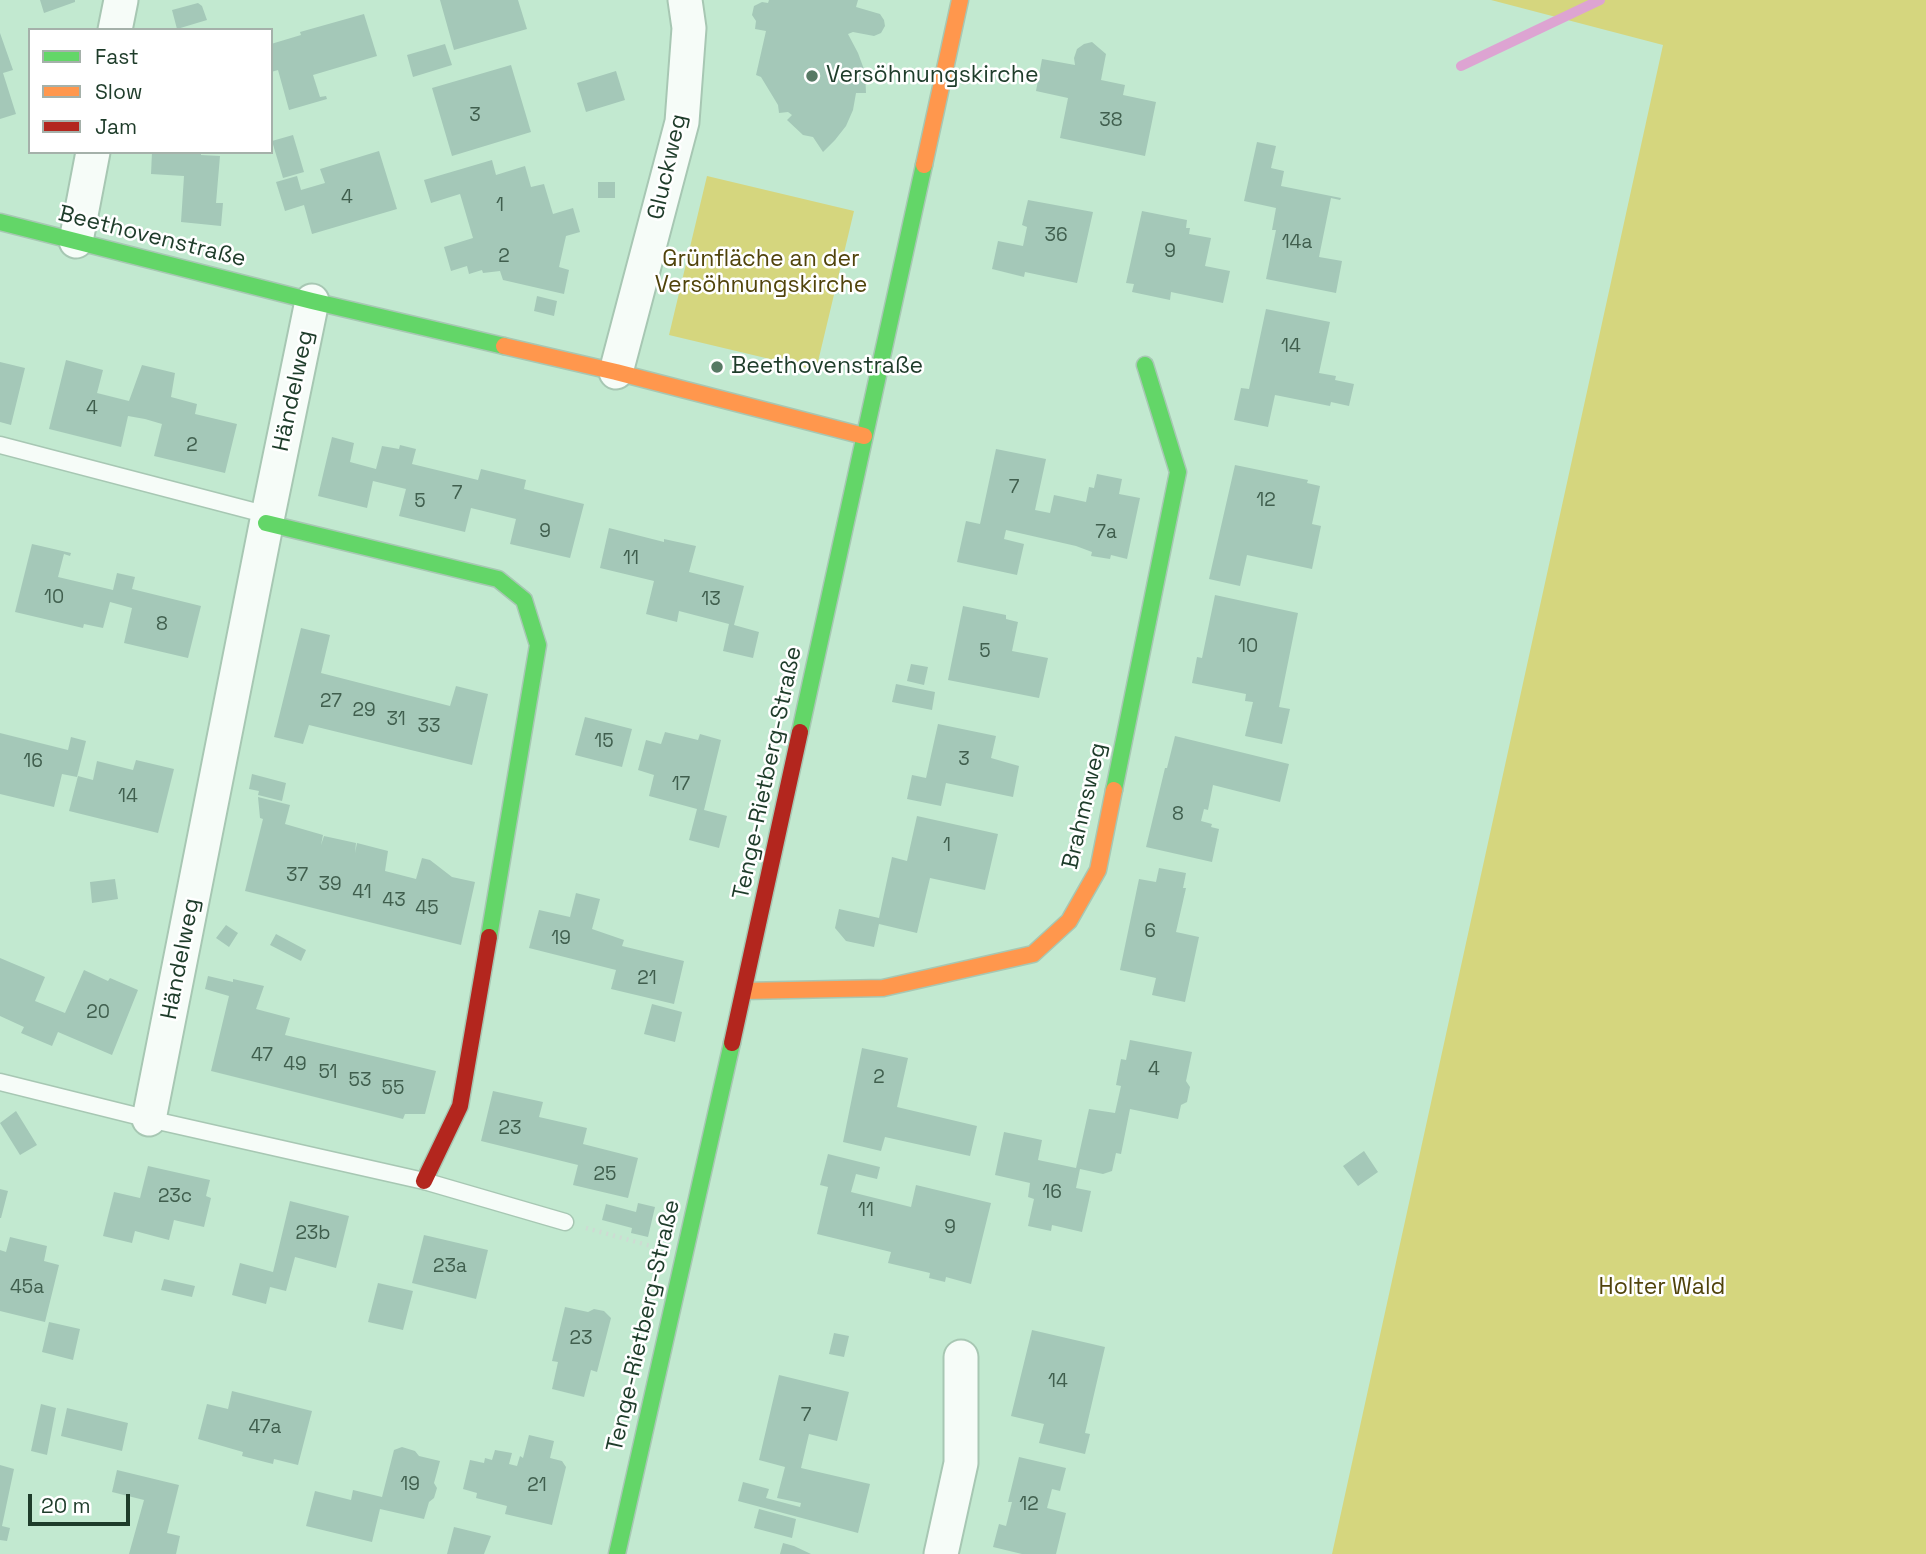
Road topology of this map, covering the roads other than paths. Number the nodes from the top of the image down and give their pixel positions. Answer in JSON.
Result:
{"nodes":[{"id":1,"x":121,"y":0,"type":"edge"},
{"id":2,"x":685,"y":0,"type":"edge"},
{"id":3,"x":960,"y":0,"type":"edge"},
{"id":4,"x":116,"y":28,"type":"edge"},
{"id":5,"x":93,"y":154,"type":"edge"},
{"id":6,"x":0,"y":222,"type":"edge"},
{"id":7,"x":76,"y":241,"type":"junction"},
{"id":8,"x":312,"y":301,"type":"junction"},
{"id":9,"x":1145,"y":365,"type":"dead end"},
{"id":10,"x":616,"y":372,"type":"junction"},
{"id":11,"x":864,"y":436,"type":"junction"},
{"id":12,"x":0,"y":445,"type":"edge"},
{"id":13,"x":267,"y":519,"type":"junction"},
{"id":14,"x":744,"y":991,"type":"junction"},
{"id":15,"x":0,"y":1082,"type":"edge"},
{"id":16,"x":149,"y":1119,"type":"junction"},
{"id":17,"x":424,"y":1181,"type":"junction"},
{"id":18,"x":565,"y":1222,"type":"road end"},
{"id":19,"x":961,"y":1357,"type":"dead end"},
{"id":20,"x":617,"y":1554,"type":"edge"},
{"id":21,"x":941,"y":1554,"type":"edge"}],
"edges":[{"from":1,"to":4,"type":"street"},
{"from":2,"to":10,"type":"street","name":"Gluckweg"},
{"from":3,"to":11,"type":"street","name":"Tenge-Rietberg-Straße"},
{"from":5,"to":7,"type":"street"},
{"from":6,"to":7,"type":"street","name":"Beethovenstraße"},
{"from":7,"to":8,"type":"street","name":"Beethovenstraße"},
{"from":8,"to":10,"type":"street","name":"Beethovenstraße"},
{"from":8,"to":13,"type":"street","name":"Händelweg"},
{"from":9,"to":14,"type":"street","name":"Brahmsweg"},
{"from":10,"to":11,"type":"street","name":"Beethovenstraße"},
{"from":11,"to":14,"type":"street","name":"Tenge-Rietberg-Straße"},
{"from":12,"to":13,"type":"lane"},
{"from":13,"to":16,"type":"street","name":"Händelweg"},
{"from":13,"to":17,"type":"street"},
{"from":14,"to":20,"type":"street","name":"Tenge-Rietberg-Straße"},
{"from":15,"to":16,"type":"lane"},
{"from":16,"to":17,"type":"lane"},
{"from":17,"to":18,"type":"lane"},
{"from":19,"to":21,"type":"street"}]}
